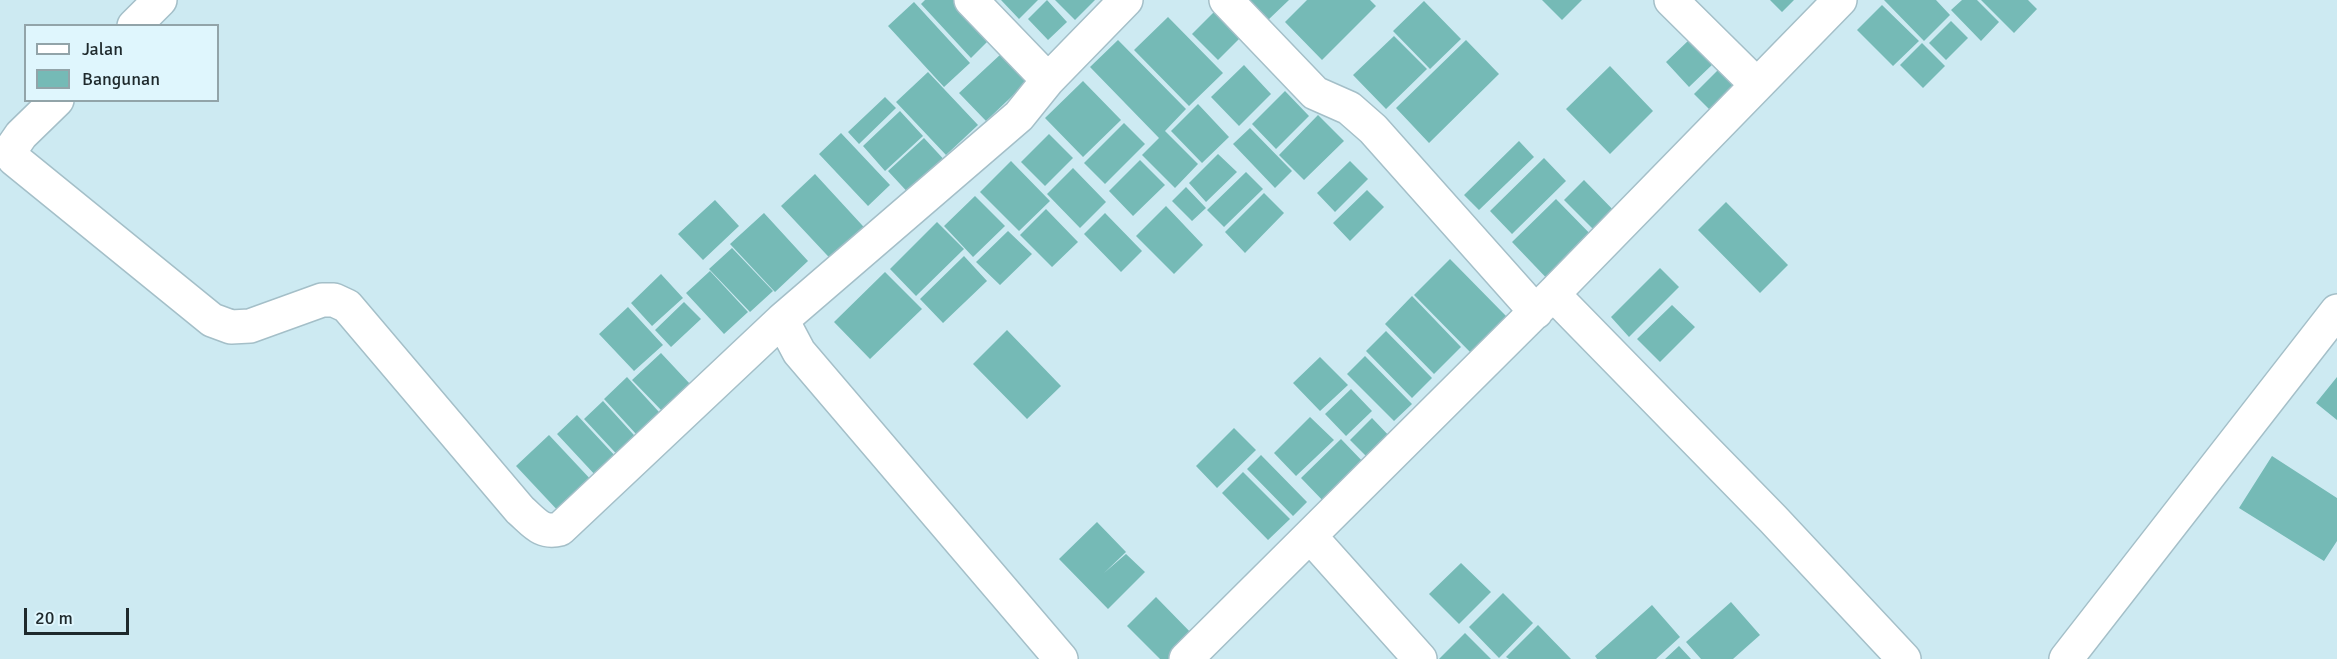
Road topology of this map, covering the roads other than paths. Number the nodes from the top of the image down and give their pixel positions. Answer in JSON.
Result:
{"nodes":[{"id":1,"x":160,"y":0,"type":"edge"},
{"id":2,"x":971,"y":0,"type":"edge"},
{"id":3,"x":1126,"y":0,"type":"edge"},
{"id":4,"x":1226,"y":0,"type":"edge"},
{"id":5,"x":1671,"y":0,"type":"edge"},
{"id":6,"x":1840,"y":0,"type":"edge"},
{"id":7,"x":136,"y":24,"type":"edge"},
{"id":8,"x":1048,"y":80,"type":"junction"},
{"id":9,"x":1757,"y":85,"type":"junction"},
{"id":10,"x":55,"y":102,"type":"edge"},
{"id":11,"x":1545,"y":303,"type":"junction"},
{"id":12,"x":2337,"y":311,"type":"edge"},
{"id":13,"x":782,"y":320,"type":"junction"},
{"id":14,"x":1310,"y":536,"type":"junction"},
{"id":15,"x":1061,"y":659,"type":"edge"},
{"id":16,"x":1186,"y":659,"type":"edge"},
{"id":17,"x":1420,"y":659,"type":"edge"},
{"id":18,"x":1904,"y":659,"type":"edge"},
{"id":19,"x":2066,"y":659,"type":"edge"}],
"edges":[{"from":1,"to":7,"type":"street"},
{"from":2,"to":8,"type":"street"},
{"from":3,"to":8,"type":"street"},
{"from":4,"to":11,"type":"street"},
{"from":5,"to":9,"type":"street"},
{"from":6,"to":9,"type":"street"},
{"from":8,"to":13,"type":"street"},
{"from":9,"to":11,"type":"street"},
{"from":10,"to":13,"type":"street"},
{"from":11,"to":14,"type":"street"},
{"from":11,"to":18,"type":"street"},
{"from":12,"to":19,"type":"street"},
{"from":13,"to":15,"type":"street"},
{"from":14,"to":16,"type":"street"},
{"from":14,"to":17,"type":"street"}]}
